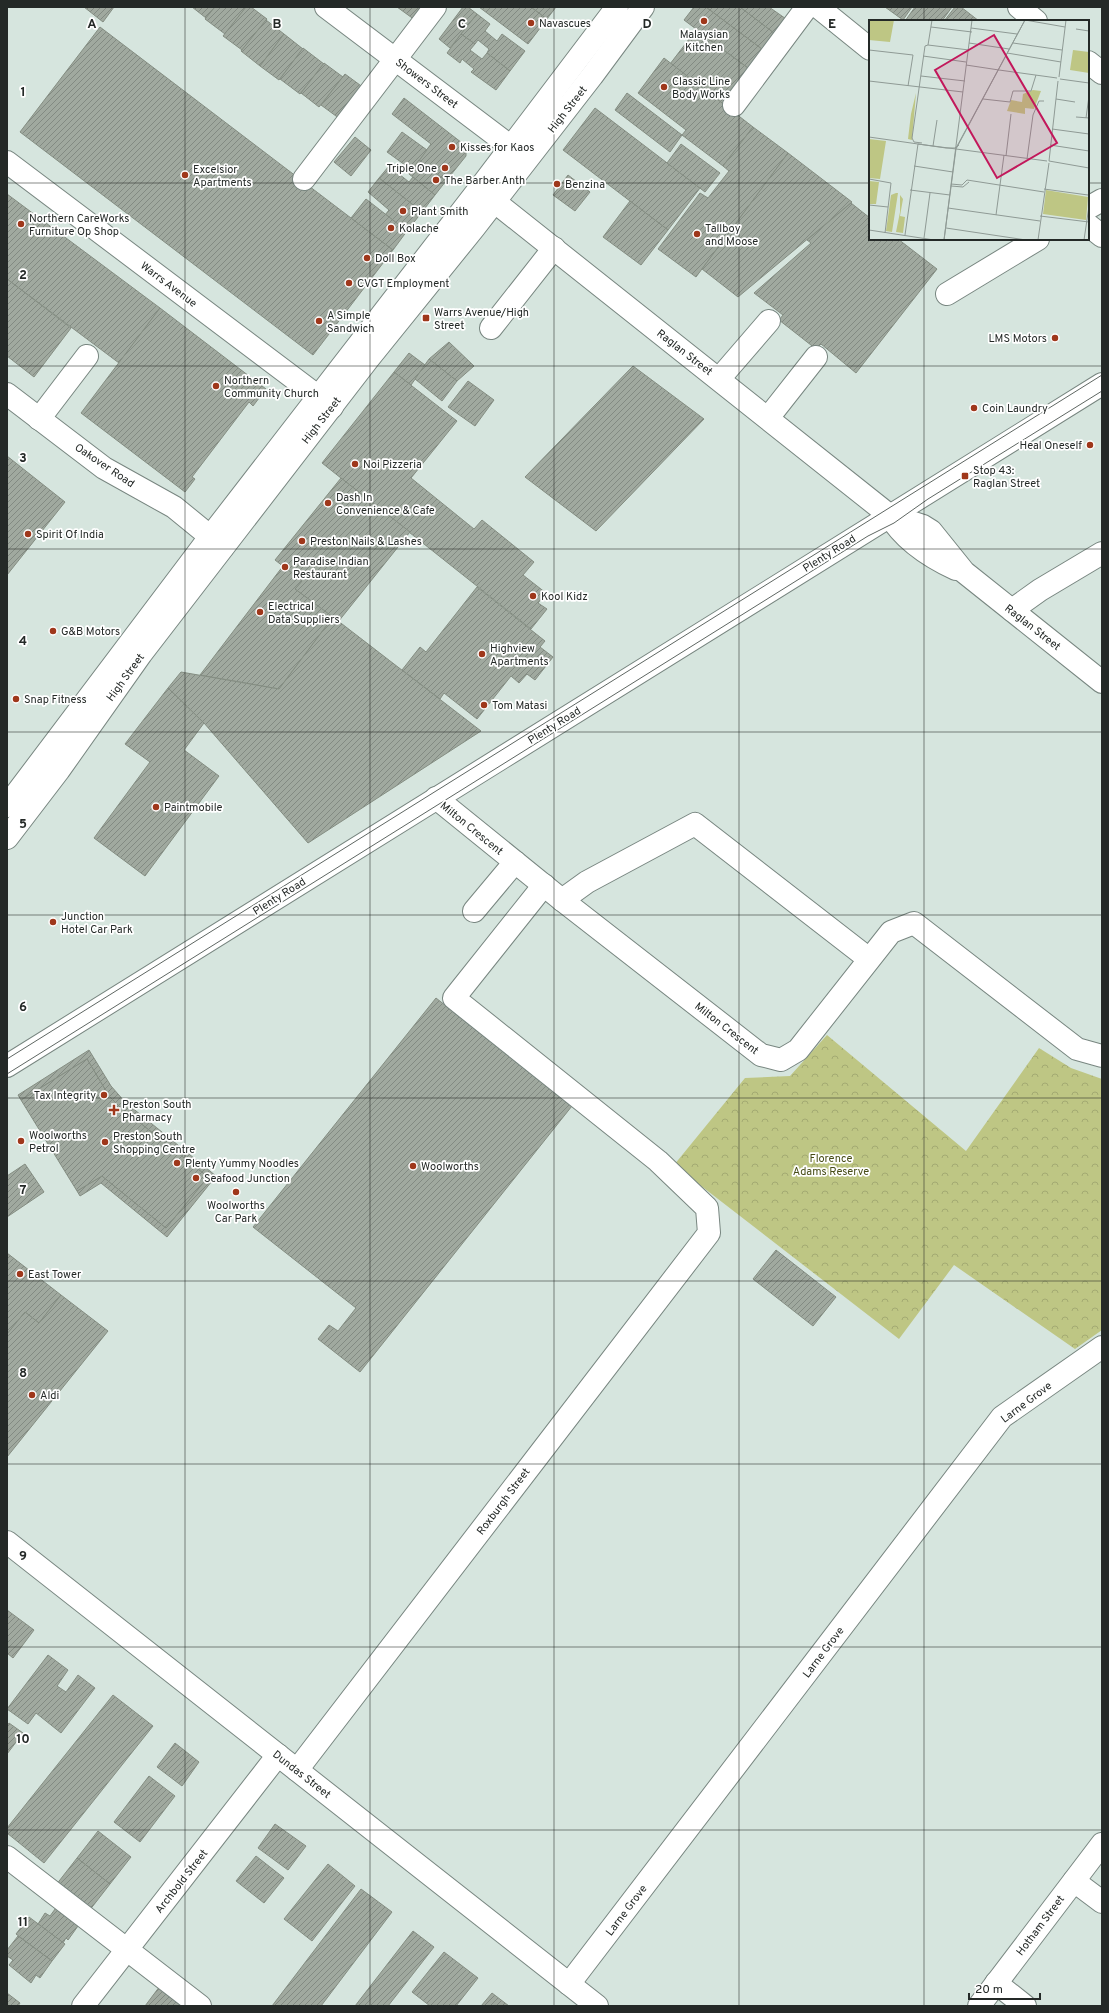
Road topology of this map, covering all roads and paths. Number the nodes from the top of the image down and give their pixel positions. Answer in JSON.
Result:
{"nodes":[{"id":1,"x":326,"y":7,"type":"edge"},
{"id":2,"x":435,"y":7,"type":"edge"},
{"id":3,"x":617,"y":7,"type":"edge"},
{"id":4,"x":1019,"y":7,"type":"edge"},
{"id":5,"x":818,"y":8,"type":"edge"},
{"id":6,"x":637,"y":9,"type":"edge"},
{"id":7,"x":1035,"y":20,"type":"edge"},
{"id":8,"x":869,"y":48,"type":"edge"},
{"id":9,"x":395,"y":59,"type":"junction"},
{"id":10,"x":575,"y":63,"type":"junction"},
{"id":11,"x":1089,"y":63,"type":"edge"},
{"id":12,"x":1102,"y":73,"type":"edge"},
{"id":13,"x":592,"y":76,"type":"junction"},
{"id":14,"x":734,"y":105,"type":"dead end"},
{"id":15,"x":519,"y":153,"type":"junction"},
{"id":16,"x":7,"y":162,"type":"edge"},
{"id":17,"x":304,"y":179,"type":"dead end"},
{"id":18,"x":486,"y":195,"type":"junction"},
{"id":19,"x":1102,"y":200,"type":"edge"},
{"id":20,"x":1089,"y":207,"type":"edge"},
{"id":21,"x":1089,"y":226,"type":"edge"},
{"id":22,"x":1102,"y":236,"type":"edge"},
{"id":23,"x":1036,"y":240,"type":"edge"},
{"id":24,"x":554,"y":248,"type":"junction"},
{"id":25,"x":947,"y":294,"type":"dead end"},
{"id":26,"x":768,"y":321,"type":"dead end"},
{"id":27,"x":491,"y":328,"type":"dead end"},
{"id":28,"x":88,"y":356,"type":"dead end"},
{"id":29,"x":816,"y":357,"type":"dead end"},
{"id":30,"x":719,"y":379,"type":"junction"},
{"id":31,"x":1102,"y":384,"type":"edge"},
{"id":32,"x":7,"y":394,"type":"edge"},
{"id":33,"x":325,"y":402,"type":"junction"},
{"id":34,"x":768,"y":418,"type":"junction"},
{"id":35,"x":39,"y":419,"type":"junction"},
{"id":36,"x":889,"y":515,"type":"junction"},
{"id":37,"x":217,"y":542,"type":"junction"},
{"id":38,"x":1102,"y":553,"type":"edge"},
{"id":39,"x":1012,"y":610,"type":"junction"},
{"id":40,"x":1102,"y":682,"type":"edge"},
{"id":41,"x":51,"y":764,"type":"junction"},
{"id":42,"x":436,"y":798,"type":"junction"},
{"id":43,"x":7,"y":806,"type":"edge"},
{"id":44,"x":7,"y":838,"type":"edge"},
{"id":45,"x":515,"y":862,"type":"junction"},
{"id":46,"x":544,"y":885,"type":"junction"},
{"id":47,"x":562,"y":900,"type":"junction"},
{"id":48,"x":474,"y":911,"type":"dead end"},
{"id":49,"x":869,"y":959,"type":"junction"},
{"id":50,"x":1102,"y":1056,"type":"edge"},
{"id":51,"x":7,"y":1066,"type":"edge"},
{"id":52,"x":1102,"y":1347,"type":"edge"},
{"id":53,"x":7,"y":1542,"type":"edge"},
{"id":54,"x":278,"y":1755,"type":"junction"},
{"id":55,"x":297,"y":1770,"type":"junction"},
{"id":56,"x":1102,"y":1844,"type":"edge"},
{"id":57,"x":7,"y":1857,"type":"edge"},
{"id":58,"x":1074,"y":1881,"type":"junction"},
{"id":59,"x":1102,"y":1902,"type":"edge"},
{"id":60,"x":127,"y":1950,"type":"junction"},
{"id":61,"x":996,"y":1983,"type":"junction"},
{"id":62,"x":569,"y":1984,"type":"junction"},
{"id":63,"x":82,"y":2006,"type":"edge"},
{"id":64,"x":200,"y":2006,"type":"edge"},
{"id":65,"x":597,"y":2006,"type":"edge"},
{"id":66,"x":978,"y":2006,"type":"edge"},
{"id":67,"x":1025,"y":2006,"type":"edge"}],
"edges":[{"from":1,"to":9,"type":"street","name":"Showers Street"},
{"from":2,"to":9,"type":"street"},
{"from":3,"to":10,"type":"street","name":"High Street"},
{"from":4,"to":7,"type":"street"},
{"from":5,"to":8,"type":"street"},
{"from":5,"to":14,"type":"street"},
{"from":6,"to":13,"type":"street","name":"High Street"},
{"from":9,"to":15,"type":"street","name":"Showers Street"},
{"from":9,"to":17,"type":"street"},
{"from":10,"to":13,"type":"street"},
{"from":10,"to":15,"type":"street","name":"High Street"},
{"from":11,"to":12,"type":"street"},
{"from":13,"to":15,"type":"street","name":"High Street"},
{"from":15,"to":18,"type":"street","name":"High Street"},
{"from":16,"to":33,"type":"street","name":"Warrs Avenue"},
{"from":18,"to":24,"type":"street","name":"Raglan Street"},
{"from":18,"to":33,"type":"street","name":"High Street"},
{"from":19,"to":20,"type":"street"},
{"from":21,"to":22,"type":"street"},
{"from":23,"to":25,"type":"street"},
{"from":24,"to":27,"type":"street"},
{"from":24,"to":30,"type":"street","name":"Raglan Street"},
{"from":26,"to":30,"type":"street"},
{"from":28,"to":35,"type":"street"},
{"from":29,"to":34,"type":"street"},
{"from":30,"to":34,"type":"street","name":"Raglan Street"},
{"from":31,"to":36,"type":"street","name":"Plenty Road"},
{"from":32,"to":35,"type":"street","name":"Oakover Road"},
{"from":33,"to":37,"type":"street","name":"High Street"},
{"from":34,"to":36,"type":"street","name":"Raglan Street"},
{"from":35,"to":37,"type":"street","name":"Oakover Road"},
{"from":36,"to":39,"type":"street","name":"Raglan Street"},
{"from":36,"to":42,"type":"street","name":"Plenty Road"},
{"from":37,"to":41,"type":"street","name":"High Street"},
{"from":38,"to":39,"type":"street"},
{"from":39,"to":40,"type":"street","name":"Raglan Street"},
{"from":41,"to":43,"type":"street","name":"High Street"},
{"from":41,"to":44,"type":"street","name":"High Street"},
{"from":42,"to":45,"type":"street","name":"Milton Crescent"},
{"from":42,"to":51,"type":"street","name":"Plenty Road"},
{"from":45,"to":46,"type":"street","name":"Milton Crescent"},
{"from":45,"to":48,"type":"street"},
{"from":46,"to":47,"type":"street","name":"Milton Crescent"},
{"from":46,"to":55,"type":"street","name":"Roxburgh Street"},
{"from":47,"to":49,"type":"street"},
{"from":47,"to":49,"type":"street","name":"Milton Crescent"},
{"from":49,"to":50,"type":"street","name":"Milton Crescent"},
{"from":52,"to":62,"type":"street","name":"Larne Grove"},
{"from":53,"to":54,"type":"street","name":"Dundas Street"},
{"from":54,"to":55,"type":"street","name":"Dundas Street"},
{"from":54,"to":60,"type":"street","name":"Archbold Street"},
{"from":55,"to":62,"type":"street","name":"Dundas Street"},
{"from":56,"to":58,"type":"street","name":"Hotham Street"},
{"from":57,"to":60,"type":"street"},
{"from":58,"to":59,"type":"street"},
{"from":58,"to":61,"type":"street","name":"Hotham Street"},
{"from":60,"to":63,"type":"street","name":"Archbold Street"},
{"from":60,"to":64,"type":"street"},
{"from":61,"to":66,"type":"street","name":"Hotham Street"},
{"from":61,"to":67,"type":"street"},
{"from":62,"to":65,"type":"street","name":"Dundas Street"}]}
